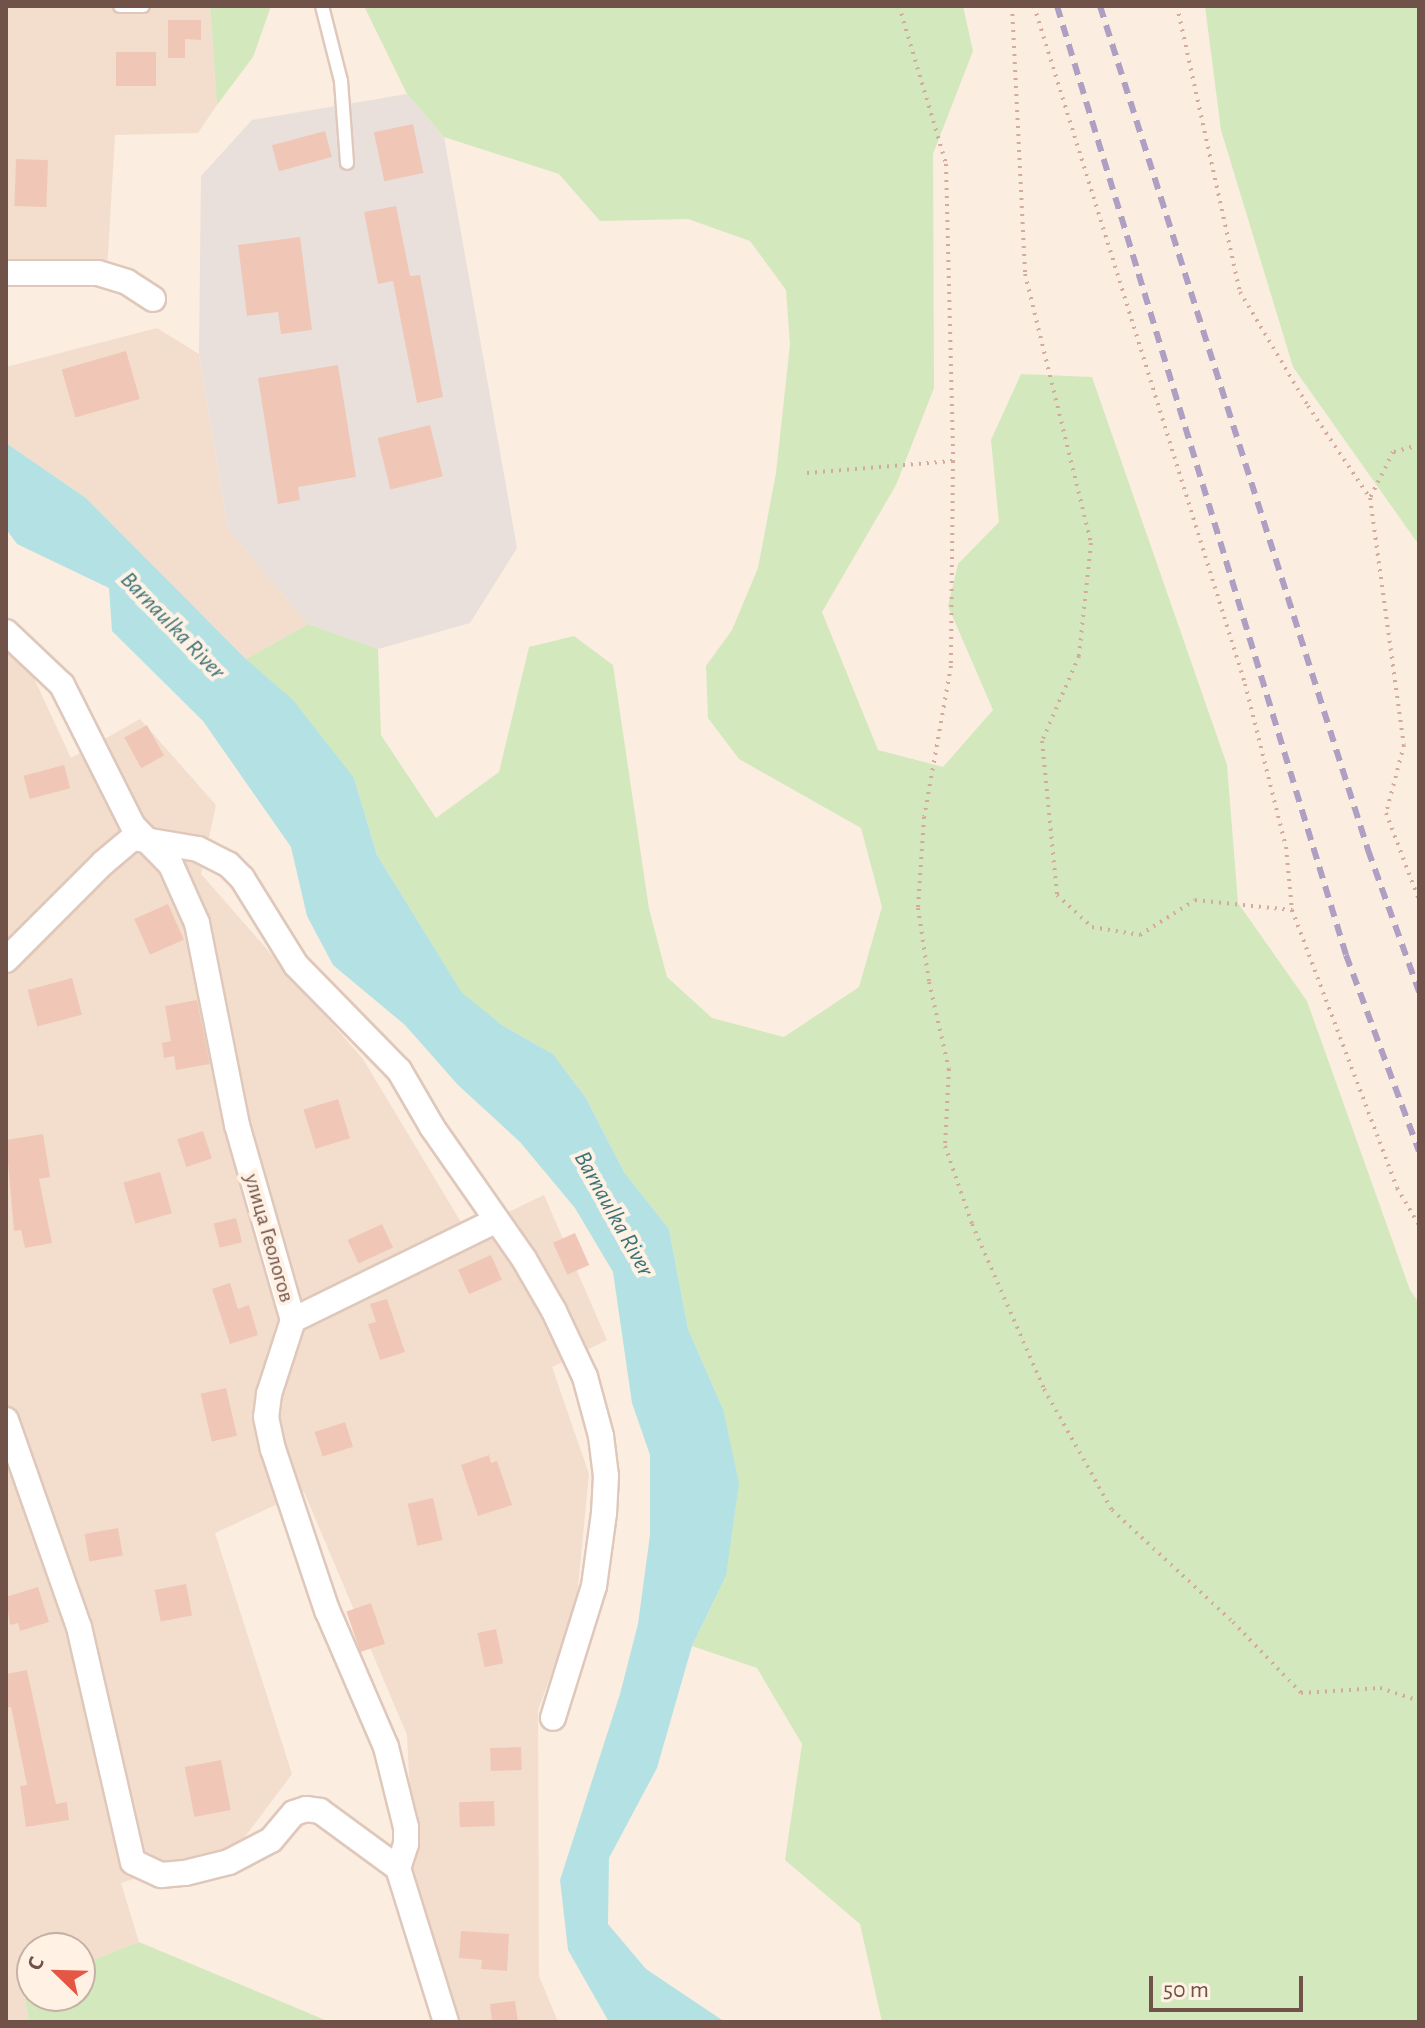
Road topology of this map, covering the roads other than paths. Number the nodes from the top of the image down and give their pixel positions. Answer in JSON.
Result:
{"nodes":[{"id":1,"x":120,"y":6,"type":"edge"},
{"id":2,"x":143,"y":6,"type":"edge"},
{"id":3,"x":322,"y":6,"type":"edge"},
{"id":4,"x":347,"y":163,"type":"dead end"},
{"id":5,"x":6,"y":273,"type":"edge"},
{"id":6,"x":153,"y":299,"type":"dead end"},
{"id":7,"x":6,"y":632,"type":"edge"},
{"id":8,"x":147,"y":837,"type":"junction"},
{"id":9,"x":6,"y":960,"type":"edge"},
{"id":10,"x":495,"y":1221,"type":"junction"},
{"id":11,"x":293,"y":1320,"type":"junction"},
{"id":12,"x":6,"y":1420,"type":"edge"},
{"id":13,"x":553,"y":1718,"type":"dead end"},
{"id":14,"x":398,"y":1868,"type":"junction"},
{"id":15,"x":446,"y":2022,"type":"edge"}],
"edges":[{"from":1,"to":2,"type":"lane"},
{"from":3,"to":4,"type":"lane"},
{"from":5,"to":6,"type":"street"},
{"from":7,"to":8,"type":"street","name":"улица Геологов"},
{"from":8,"to":9,"type":"street"},
{"from":8,"to":10,"type":"street"},
{"from":8,"to":11,"type":"street","name":"улица Геологов"},
{"from":10,"to":11,"type":"street"},
{"from":10,"to":13,"type":"street"},
{"from":11,"to":14,"type":"street","name":"улица Геологов"},
{"from":12,"to":14,"type":"street"},
{"from":14,"to":15,"type":"street","name":"улица Геологов"}]}
